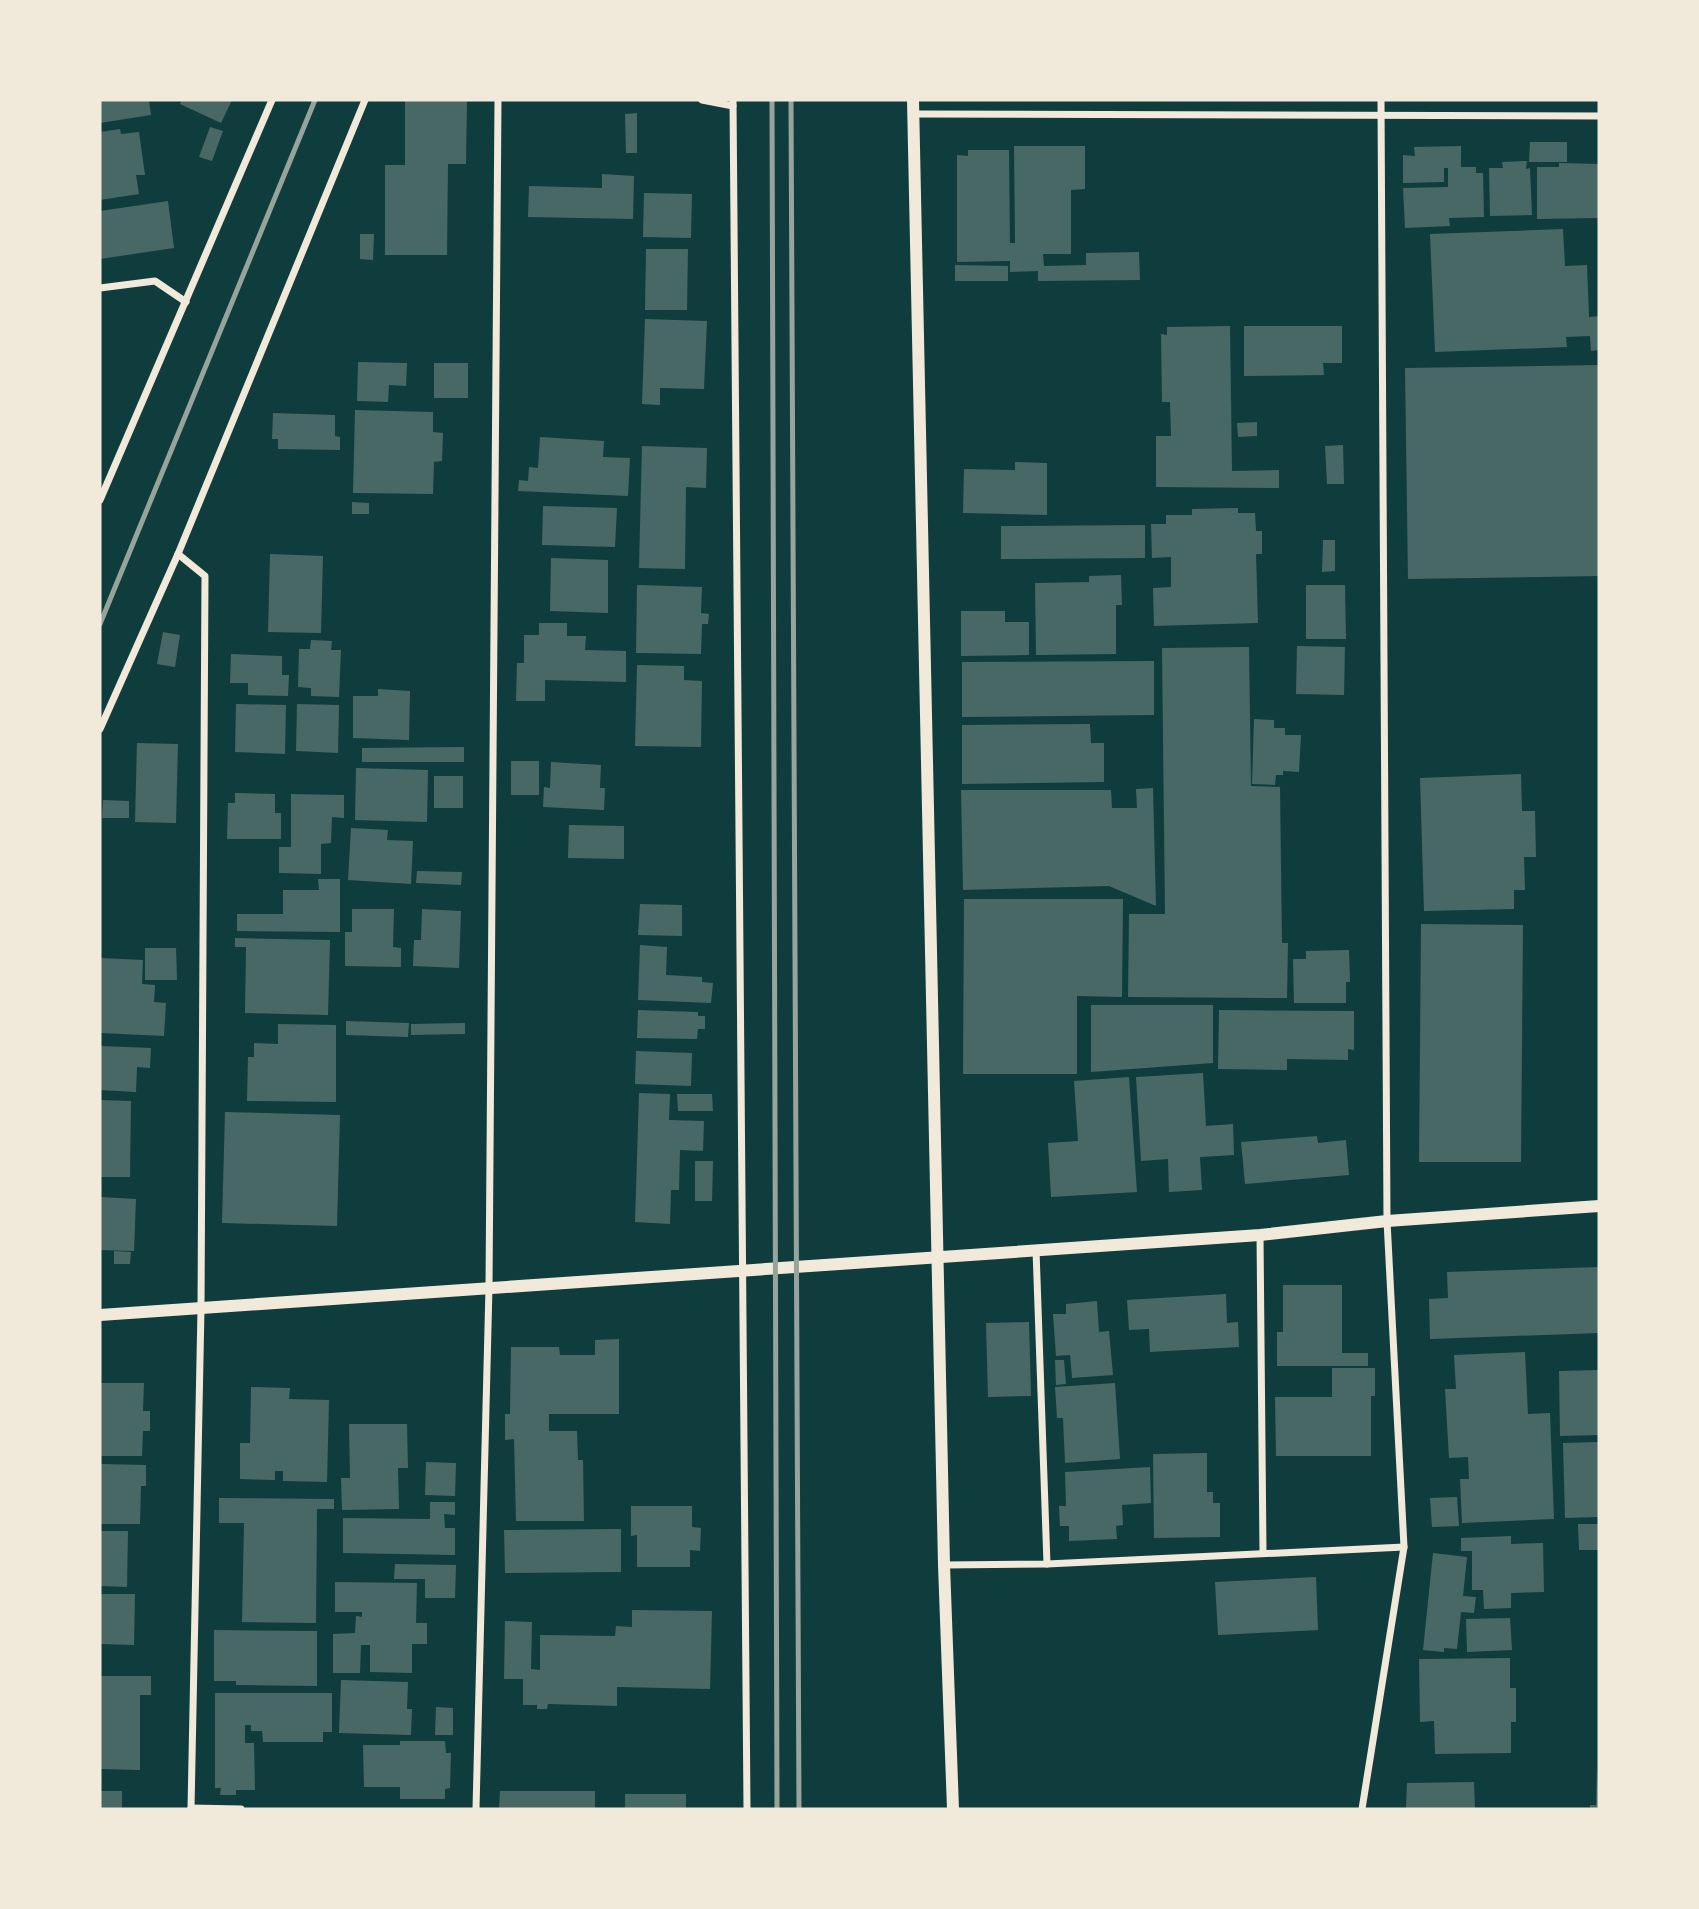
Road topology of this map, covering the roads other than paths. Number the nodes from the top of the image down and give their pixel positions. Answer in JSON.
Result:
{"nodes":[{"id":1,"x":272,"y":100,"type":"edge"},
{"id":2,"x":366,"y":100,"type":"edge"},
{"id":3,"x":498,"y":100,"type":"edge"},
{"id":4,"x":702,"y":100,"type":"edge"},
{"id":5,"x":913,"y":100,"type":"edge"},
{"id":6,"x":1381,"y":100,"type":"edge"},
{"id":7,"x":733,"y":103,"type":"edge"},
{"id":8,"x":913,"y":114,"type":"junction"},
{"id":9,"x":1381,"y":114,"type":"junction"},
{"id":10,"x":1599,"y":116,"type":"edge"},
{"id":11,"x":100,"y":288,"type":"edge"},
{"id":12,"x":186,"y":302,"type":"junction"},
{"id":13,"x":100,"y":500,"type":"edge"},
{"id":14,"x":178,"y":554,"type":"junction"},
{"id":15,"x":100,"y":729,"type":"edge"},
{"id":16,"x":1599,"y":1206,"type":"edge"},
{"id":17,"x":1387,"y":1220,"type":"junction"},
{"id":18,"x":1259,"y":1234,"type":"junction"},
{"id":19,"x":1036,"y":1250,"type":"junction"},
{"id":20,"x":939,"y":1255,"type":"junction"},
{"id":21,"x":742,"y":1269,"type":"junction"},
{"id":22,"x":489,"y":1287,"type":"junction"},
{"id":23,"x":201,"y":1309,"type":"junction"},
{"id":24,"x":100,"y":1315,"type":"edge"},
{"id":25,"x":1404,"y":1547,"type":"junction"},
{"id":26,"x":1263,"y":1552,"type":"junction"},
{"id":27,"x":1047,"y":1564,"type":"junction"},
{"id":28,"x":944,"y":1565,"type":"junction"},
{"id":29,"x":191,"y":1809,"type":"edge"},
{"id":30,"x":241,"y":1809,"type":"edge"},
{"id":31,"x":477,"y":1809,"type":"edge"},
{"id":32,"x":747,"y":1809,"type":"edge"},
{"id":33,"x":953,"y":1809,"type":"edge"},
{"id":34,"x":1362,"y":1809,"type":"edge"}],
"edges":[{"from":1,"to":12,"type":"street"},
{"from":2,"to":14,"type":"street"},
{"from":3,"to":22,"type":"street"},
{"from":4,"to":7,"type":"street"},
{"from":5,"to":8,"type":"street"},
{"from":6,"to":9,"type":"street"},
{"from":7,"to":21,"type":"street"},
{"from":8,"to":9,"type":"street"},
{"from":8,"to":20,"type":"street"},
{"from":9,"to":10,"type":"street"},
{"from":9,"to":17,"type":"street"},
{"from":11,"to":12,"type":"street"},
{"from":12,"to":13,"type":"street"},
{"from":14,"to":15,"type":"street"},
{"from":14,"to":23,"type":"street"},
{"from":16,"to":17,"type":"street"},
{"from":17,"to":18,"type":"street"},
{"from":17,"to":25,"type":"street"},
{"from":18,"to":19,"type":"street"},
{"from":18,"to":26,"type":"street"},
{"from":19,"to":20,"type":"street"},
{"from":19,"to":27,"type":"street"},
{"from":20,"to":21,"type":"street"},
{"from":20,"to":28,"type":"street"},
{"from":21,"to":22,"type":"street"},
{"from":21,"to":32,"type":"street"},
{"from":22,"to":23,"type":"street"},
{"from":22,"to":31,"type":"street"},
{"from":23,"to":24,"type":"street"},
{"from":23,"to":29,"type":"street"},
{"from":25,"to":26,"type":"street"},
{"from":25,"to":34,"type":"street"},
{"from":26,"to":27,"type":"street"},
{"from":27,"to":28,"type":"street"},
{"from":28,"to":33,"type":"street"},
{"from":29,"to":30,"type":"street"}]}
